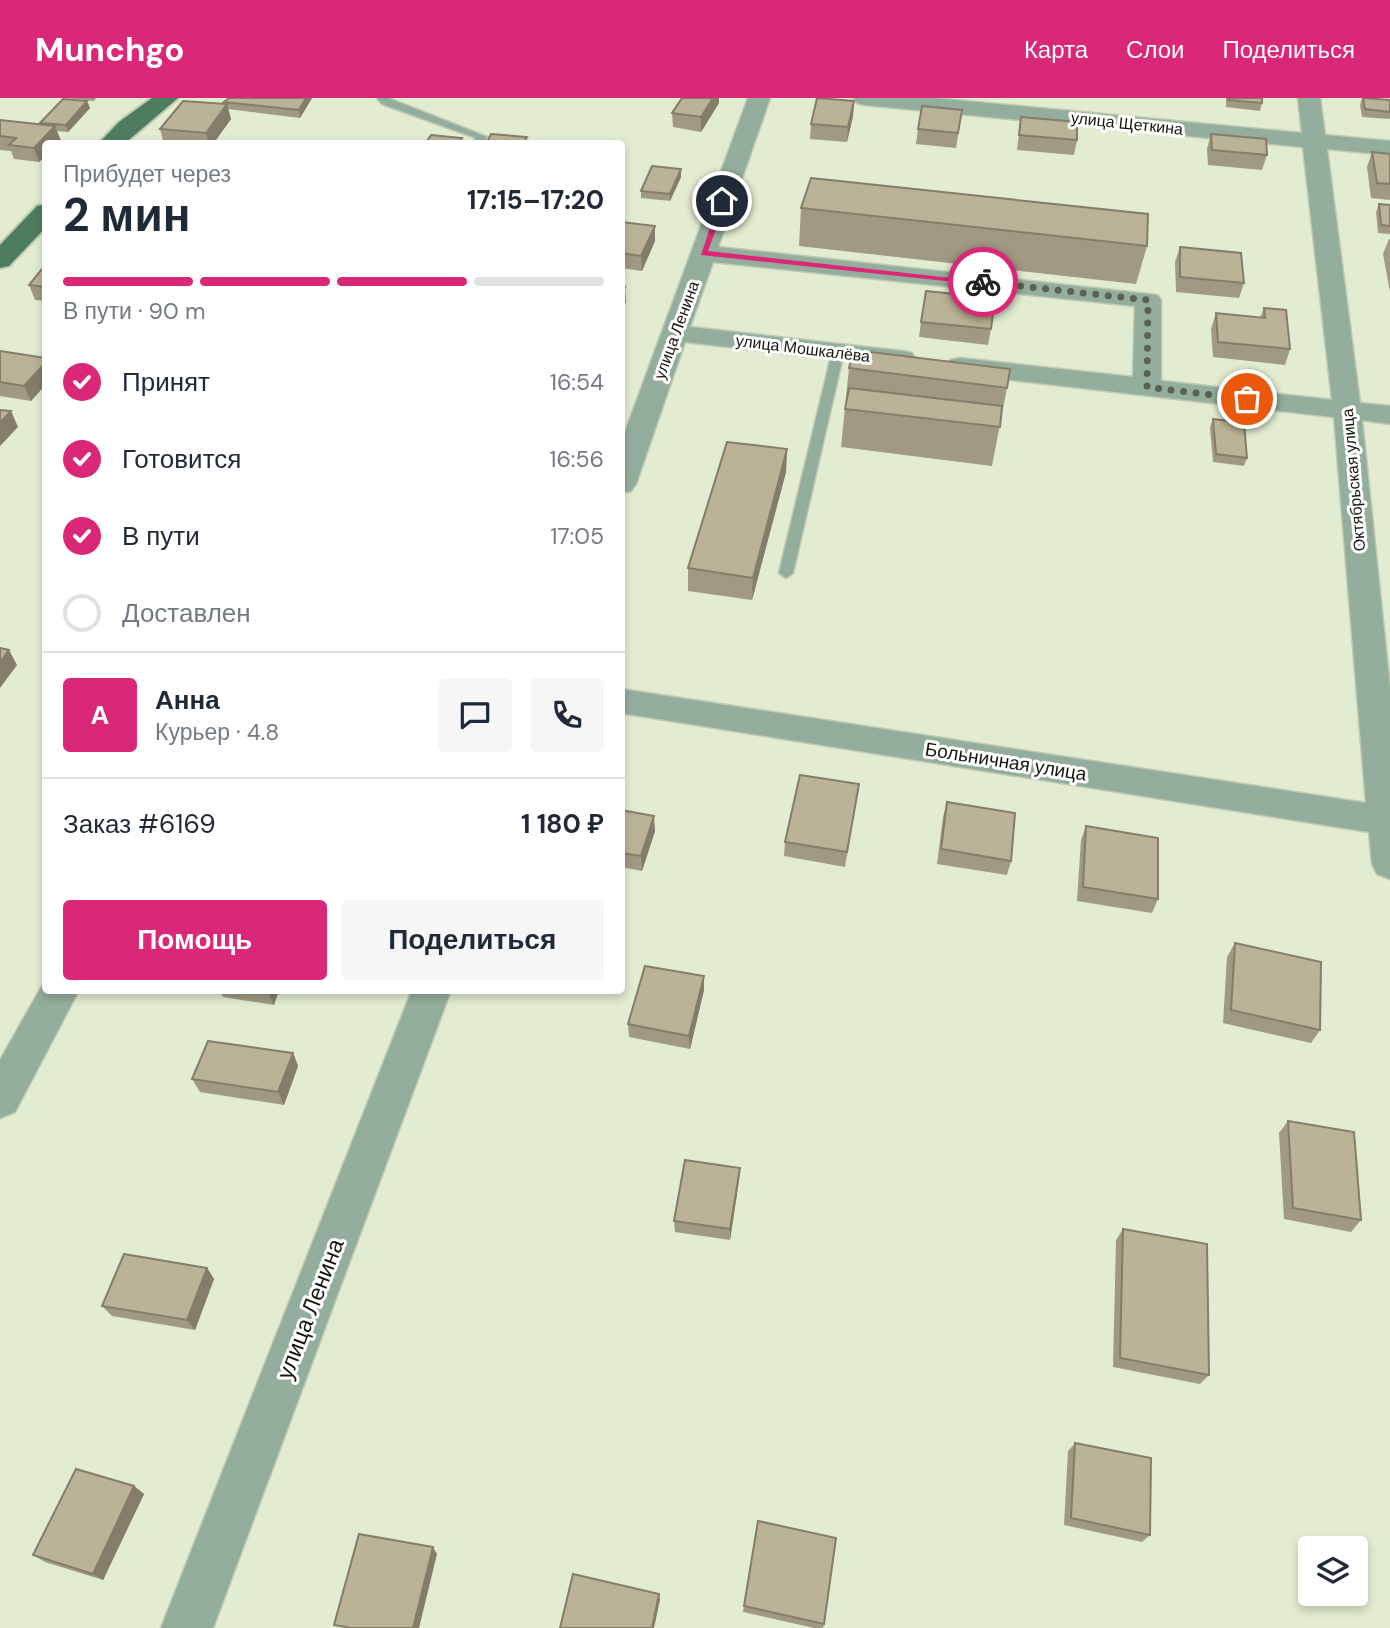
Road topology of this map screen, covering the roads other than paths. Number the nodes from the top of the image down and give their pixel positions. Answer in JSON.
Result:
{"nodes":[{"id":1,"x":167,"y":98,"type":"edge"},
{"id":2,"x":382,"y":98,"type":"edge"},
{"id":3,"x":759,"y":98,"type":"edge"},
{"id":4,"x":865,"y":98,"type":"edge"},
{"id":5,"x":1309,"y":98,"type":"edge"},
{"id":6,"x":114,"y":140,"type":"edge"},
{"id":7,"x":480,"y":140,"type":"edge"},
{"id":8,"x":1314,"y":141,"type":"junction"},
{"id":9,"x":1390,"y":148,"type":"edge"},
{"id":10,"x":42,"y":215,"type":"edge"},
{"id":11,"x":704,"y":253,"type":"junction"},
{"id":12,"x":0,"y":260,"type":"edge"},
{"id":13,"x":675,"y":333,"type":"junction"},
{"id":14,"x":838,"y":352,"type":"junction"},
{"id":15,"x":1147,"y":387,"type":"junction"},
{"id":16,"x":1347,"y":410,"type":"junction"},
{"id":17,"x":1390,"y":415,"type":"edge"},
{"id":18,"x":625,"y":473,"type":"edge"},
{"id":19,"x":786,"y":573,"type":"dead end"},
{"id":20,"x":625,"y":702,"type":"edge"},
{"id":21,"x":1387,"y":821,"type":"edge"},
{"id":22,"x":1390,"y":864,"type":"edge"},
{"id":23,"x":58,"y":994,"type":"edge"},
{"id":24,"x":430,"y":994,"type":"edge"},
{"id":25,"x":0,"y":1099,"type":"edge"},
{"id":26,"x":187,"y":1628,"type":"edge"}],
"edges":[{"from":1,"to":6,"type":"main road"},
{"from":2,"to":7,"type":"lane"},
{"from":3,"to":11,"type":"street","name":"улица Ленина"},
{"from":4,"to":8,"type":"street","name":"улица Щеткина"},
{"from":5,"to":8,"type":"street","name":"Октябрьская улица"},
{"from":8,"to":9,"type":"street","name":"улица Щеткина"},
{"from":8,"to":16,"type":"street","name":"Октябрьская улица"},
{"from":10,"to":12,"type":"main road"},
{"from":11,"to":13,"type":"street","name":"улица Ленина"},
{"from":11,"to":15,"type":"street"},
{"from":13,"to":14,"type":"street","name":"улица Мошкалёва"},
{"from":13,"to":18,"type":"street","name":"улица Ленина"},
{"from":14,"to":15,"type":"street","name":"улица Мошкалёва"},
{"from":14,"to":19,"type":"lane"},
{"from":15,"to":16,"type":"street","name":"улица Мошкалёва"},
{"from":16,"to":17,"type":"street","name":"улица Мошкалёва"},
{"from":16,"to":21,"type":"street","name":"Октябрьская улица"},
{"from":20,"to":21,"type":"street","name":"Больничная улица"},
{"from":21,"to":22,"type":"street","name":"Октябрьская улица"},
{"from":23,"to":25,"type":"street"},
{"from":24,"to":26,"type":"street","name":"улица Ленина"}]}
